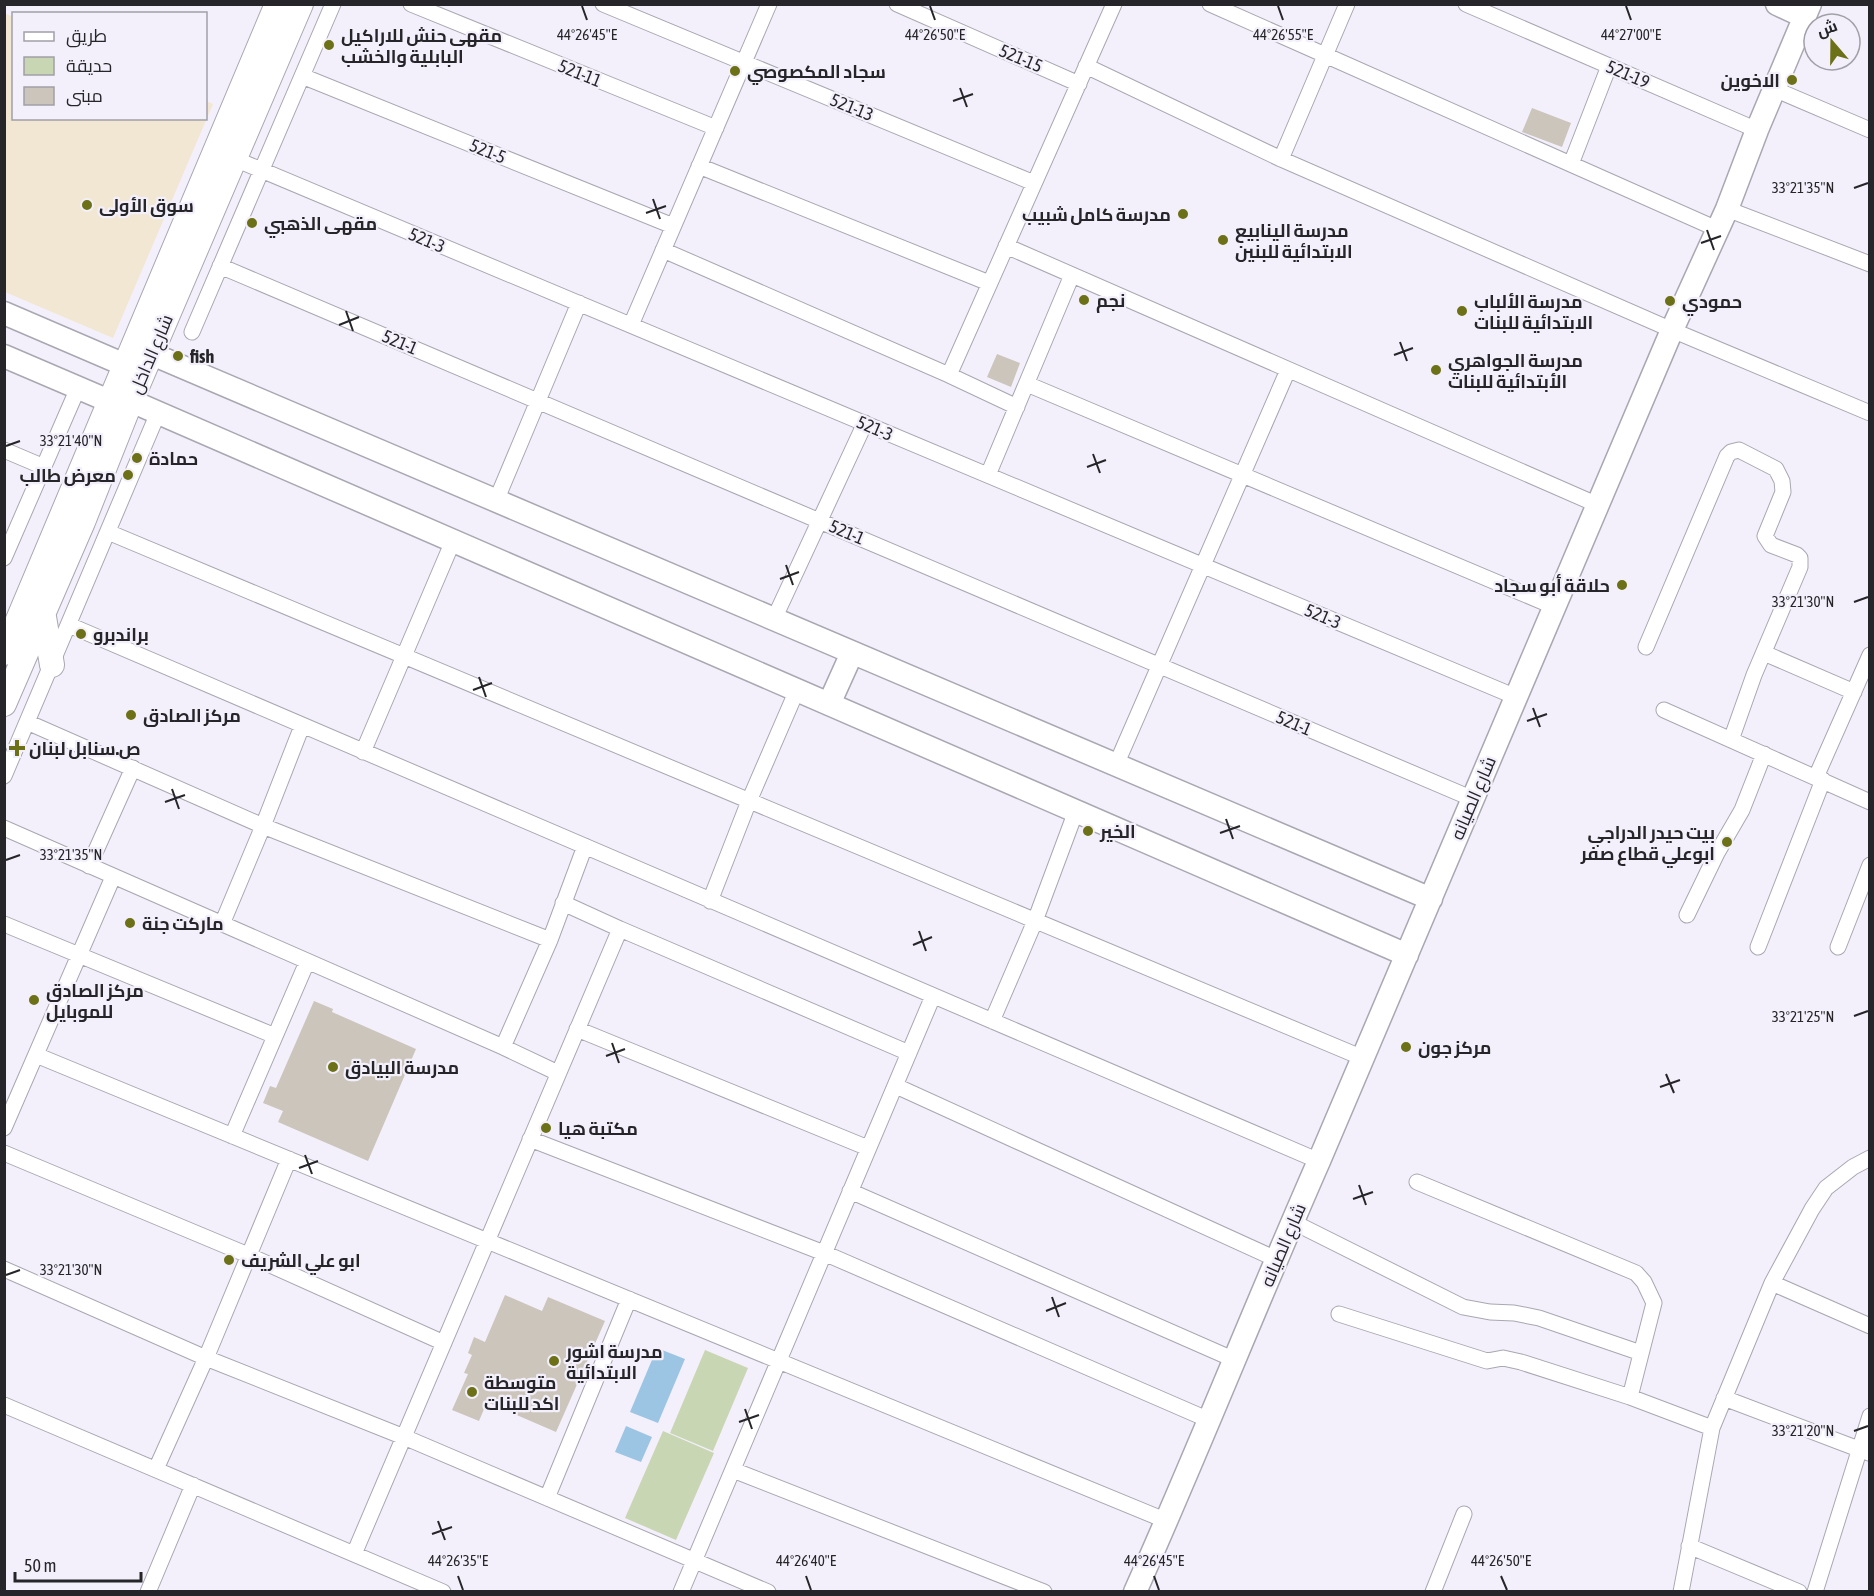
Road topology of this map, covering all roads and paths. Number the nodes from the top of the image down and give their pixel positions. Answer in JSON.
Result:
{"nodes":[{"id":1,"x":277,"y":4,"type":"edge"},
{"id":2,"x":301,"y":4,"type":"edge"},
{"id":3,"x":333,"y":4,"type":"edge"},
{"id":4,"x":411,"y":4,"type":"edge"},
{"id":5,"x":603,"y":4,"type":"edge"},
{"id":6,"x":769,"y":4,"type":"edge"},
{"id":7,"x":897,"y":4,"type":"edge"},
{"id":8,"x":1114,"y":4,"type":"edge"},
{"id":9,"x":1210,"y":4,"type":"edge"},
{"id":10,"x":1347,"y":4,"type":"edge"},
{"id":11,"x":1466,"y":4,"type":"edge"},
{"id":12,"x":1777,"y":4,"type":"edge"},
{"id":13,"x":1808,"y":11,"type":"edge"},
{"id":14,"x":1325,"y":55,"type":"junction"},
{"id":15,"x":744,"y":63,"type":"junction"},
{"id":16,"x":1086,"y":66,"type":"junction"},
{"id":17,"x":1610,"y":66,"type":"junction"},
{"id":18,"x":302,"y":76,"type":"junction"},
{"id":19,"x":1079,"y":84,"type":"junction"},
{"id":20,"x":1774,"y":89,"type":"junction"},
{"id":21,"x":716,"y":128,"type":"junction"},
{"id":22,"x":1757,"y":130,"type":"junction"},
{"id":23,"x":1869,"y":130,"type":"edge"},
{"id":24,"x":235,"y":159,"type":"junction"},
{"id":25,"x":1281,"y":159,"type":"junction"},
{"id":26,"x":1571,"y":164,"type":"junction"},
{"id":27,"x":699,"y":166,"type":"junction"},
{"id":28,"x":261,"y":170,"type":"junction"},
{"id":29,"x":1034,"y":183,"type":"junction"},
{"id":30,"x":1722,"y":219,"type":"junction"},
{"id":31,"x":674,"y":226,"type":"junction"},
{"id":32,"x":1006,"y":246,"type":"junction"},
{"id":33,"x":663,"y":250,"type":"junction"},
{"id":34,"x":1869,"y":264,"type":"edge"},
{"id":35,"x":220,"y":266,"type":"junction"},
{"id":36,"x":1072,"y":275,"type":"junction"},
{"id":37,"x":989,"y":284,"type":"junction"},
{"id":38,"x":579,"y":303,"type":"junction"},
{"id":39,"x":4,"y":313,"type":"edge"},
{"id":40,"x":630,"y":325,"type":"junction"},
{"id":41,"x":1672,"y":330,"type":"junction"},
{"id":42,"x":192,"y":332,"type":"dead end"},
{"id":43,"x":152,"y":354,"type":"junction"},
{"id":44,"x":4,"y":357,"type":"edge"},
{"id":45,"x":125,"y":364,"type":"junction"},
{"id":46,"x":1288,"y":370,"type":"junction"},
{"id":47,"x":948,"y":375,"type":"junction"},
{"id":48,"x":1027,"y":384,"type":"junction"},
{"id":49,"x":78,"y":388,"type":"junction"},
{"id":50,"x":120,"y":401,"type":"junction"},
{"id":51,"x":538,"y":401,"type":"junction"},
{"id":52,"x":1017,"y":407,"type":"junction"},
{"id":53,"x":158,"y":413,"type":"junction"},
{"id":54,"x":1869,"y":413,"type":"edge"},
{"id":55,"x":865,"y":423,"type":"junction"},
{"id":56,"x":4,"y":450,"type":"edge"},
{"id":57,"x":44,"y":467,"type":"junction"},
{"id":58,"x":988,"y":475,"type":"junction"},
{"id":59,"x":1242,"y":475,"type":"junction"},
{"id":60,"x":496,"y":501,"type":"junction"},
{"id":61,"x":1598,"y":505,"type":"junction"},
{"id":62,"x":820,"y":521,"type":"junction"},
{"id":63,"x":108,"y":532,"type":"junction"},
{"id":64,"x":8,"y":538,"type":"edge"},
{"id":65,"x":453,"y":541,"type":"junction"},
{"id":66,"x":4,"y":558,"type":"edge"},
{"id":67,"x":1203,"y":566,"type":"junction"},
{"id":68,"x":1555,"y":607,"type":"junction"},
{"id":69,"x":43,"y":611,"type":"junction"},
{"id":70,"x":10,"y":620,"type":"edge"},
{"id":71,"x":774,"y":620,"type":"junction"},
{"id":72,"x":69,"y":625,"type":"junction"},
{"id":73,"x":1646,"y":647,"type":"dead end"},
{"id":74,"x":852,"y":652,"type":"junction"},
{"id":75,"x":4,"y":653,"type":"edge"},
{"id":76,"x":1764,"y":653,"type":"junction"},
{"id":77,"x":1869,"y":655,"type":"edge"},
{"id":78,"x":403,"y":656,"type":"junction"},
{"id":79,"x":52,"y":665,"type":"junction"},
{"id":80,"x":1159,"y":665,"type":"junction"},
{"id":81,"x":797,"y":690,"type":"junction"},
{"id":82,"x":1854,"y":692,"type":"junction"},
{"id":83,"x":1516,"y":697,"type":"junction"},
{"id":84,"x":4,"y":704,"type":"edge"},
{"id":85,"x":829,"y":704,"type":"junction"},
{"id":86,"x":1664,"y":710,"type":"dead end"},
{"id":87,"x":27,"y":722,"type":"junction"},
{"id":88,"x":302,"y":726,"type":"junction"},
{"id":89,"x":1731,"y":740,"type":"junction"},
{"id":90,"x":363,"y":752,"type":"junction"},
{"id":91,"x":1764,"y":754,"type":"junction"},
{"id":92,"x":1116,"y":765,"type":"junction"},
{"id":93,"x":133,"y":768,"type":"junction"},
{"id":94,"x":4,"y":776,"type":"edge"},
{"id":95,"x":1819,"y":779,"type":"junction"},
{"id":96,"x":1473,"y":799,"type":"junction"},
{"id":97,"x":748,"y":801,"type":"junction"},
{"id":98,"x":1869,"y":802,"type":"edge"},
{"id":99,"x":1076,"y":811,"type":"junction"},
{"id":100,"x":263,"y":826,"type":"junction"},
{"id":101,"x":4,"y":828,"type":"edge"},
{"id":102,"x":585,"y":846,"type":"junction"},
{"id":103,"x":1869,"y":865,"type":"edge"},
{"id":104,"x":89,"y":866,"type":"junction"},
{"id":105,"x":113,"y":877,"type":"junction"},
{"id":106,"x":1431,"y":899,"type":"junction"},
{"id":107,"x":710,"y":901,"type":"junction"},
{"id":108,"x":563,"y":903,"type":"junction"},
{"id":109,"x":1687,"y":915,"type":"dead end"},
{"id":110,"x":1035,"y":921,"type":"junction"},
{"id":111,"x":4,"y":924,"type":"edge"},
{"id":112,"x":222,"y":924,"type":"junction"},
{"id":113,"x":620,"y":929,"type":"junction"},
{"id":114,"x":550,"y":940,"type":"junction"},
{"id":115,"x":1758,"y":947,"type":"dead end"},
{"id":116,"x":1838,"y":947,"type":"dead end"},
{"id":117,"x":79,"y":955,"type":"junction"},
{"id":118,"x":1407,"y":955,"type":"junction"},
{"id":119,"x":307,"y":962,"type":"junction"},
{"id":120,"x":933,"y":996,"type":"junction"},
{"id":121,"x":992,"y":1021,"type":"junction"},
{"id":122,"x":577,"y":1029,"type":"junction"},
{"id":123,"x":275,"y":1036,"type":"junction"},
{"id":124,"x":504,"y":1047,"type":"junction"},
{"id":125,"x":909,"y":1053,"type":"junction"},
{"id":126,"x":36,"y":1055,"type":"junction"},
{"id":127,"x":1363,"y":1058,"type":"junction"},
{"id":128,"x":558,"y":1073,"type":"junction"},
{"id":129,"x":896,"y":1086,"type":"junction"},
{"id":130,"x":4,"y":1128,"type":"edge"},
{"id":131,"x":232,"y":1136,"type":"junction"},
{"id":132,"x":530,"y":1139,"type":"junction"},
{"id":133,"x":868,"y":1148,"type":"junction"},
{"id":134,"x":4,"y":1153,"type":"edge"},
{"id":135,"x":1869,"y":1158,"type":"edge"},
{"id":136,"x":289,"y":1159,"type":"junction"},
{"id":137,"x":1319,"y":1161,"type":"junction"},
{"id":138,"x":1417,"y":1182,"type":"dead end"},
{"id":139,"x":850,"y":1191,"type":"junction"},
{"id":140,"x":1293,"y":1222,"type":"junction"},
{"id":141,"x":487,"y":1241,"type":"junction"},
{"id":142,"x":824,"y":1253,"type":"junction"},
{"id":143,"x":248,"y":1255,"type":"junction"},
{"id":144,"x":1276,"y":1259,"type":"junction"},
{"id":145,"x":4,"y":1269,"type":"edge"},
{"id":146,"x":1772,"y":1283,"type":"junction"},
{"id":147,"x":629,"y":1299,"type":"junction"},
{"id":148,"x":1339,"y":1314,"type":"dead end"},
{"id":149,"x":1869,"y":1326,"type":"edge"},
{"id":150,"x":444,"y":1343,"type":"junction"},
{"id":151,"x":1641,"y":1353,"type":"junction"},
{"id":152,"x":206,"y":1358,"type":"junction"},
{"id":153,"x":1235,"y":1360,"type":"junction"},
{"id":154,"x":779,"y":1361,"type":"junction"},
{"id":155,"x":1630,"y":1398,"type":"junction"},
{"id":156,"x":1724,"y":1398,"type":"junction"},
{"id":157,"x":4,"y":1405,"type":"edge"},
{"id":158,"x":1869,"y":1416,"type":"edge"},
{"id":159,"x":1209,"y":1420,"type":"junction"},
{"id":160,"x":1712,"y":1428,"type":"junction"},
{"id":161,"x":404,"y":1437,"type":"junction"},
{"id":162,"x":1865,"y":1451,"type":"edge"},
{"id":163,"x":156,"y":1469,"type":"junction"},
{"id":164,"x":733,"y":1470,"type":"junction"},
{"id":165,"x":193,"y":1485,"type":"junction"},
{"id":166,"x":547,"y":1498,"type":"junction"},
{"id":167,"x":1464,"y":1514,"type":"dead end"},
{"id":168,"x":1167,"y":1521,"type":"junction"},
{"id":169,"x":1689,"y":1546,"type":"junction"},
{"id":170,"x":354,"y":1554,"type":"junction"},
{"id":171,"x":694,"y":1561,"type":"junction"},
{"id":172,"x":148,"y":1592,"type":"edge"},
{"id":173,"x":443,"y":1592,"type":"edge"},
{"id":174,"x":681,"y":1592,"type":"edge"},
{"id":175,"x":768,"y":1592,"type":"edge"},
{"id":176,"x":1044,"y":1592,"type":"edge"},
{"id":177,"x":1135,"y":1592,"type":"edge"},
{"id":178,"x":1433,"y":1592,"type":"edge"},
{"id":179,"x":1681,"y":1592,"type":"edge"},
{"id":180,"x":1799,"y":1592,"type":"edge"},
{"id":181,"x":1815,"y":1592,"type":"edge"}],
"edges":[{"from":1,"to":45,"type":"main road","name":"شارع الداخل"},
{"from":2,"to":24,"type":"main road","name":"شارع الداخل"},
{"from":3,"to":18,"type":"street"},
{"from":4,"to":21,"type":"street","name":"521-11"},
{"from":5,"to":15,"type":"street","name":"521-13"},
{"from":6,"to":15,"type":"street"},
{"from":7,"to":19,"type":"street","name":"521-15"},
{"from":8,"to":16,"type":"street"},
{"from":9,"to":14,"type":"street"},
{"from":10,"to":14,"type":"street"},
{"from":11,"to":17,"type":"street","name":"521-19"},
{"from":12,"to":13,"type":"street"},
{"from":13,"to":20,"type":"street","name":"شارع الصيانه"},
{"from":14,"to":25,"type":"street"},
{"from":14,"to":26,"type":"street"},
{"from":15,"to":21,"type":"street"},
{"from":15,"to":29,"type":"street","name":"521-13"},
{"from":16,"to":19,"type":"street"},
{"from":16,"to":25,"type":"street"},
{"from":17,"to":22,"type":"street","name":"521-19"},
{"from":17,"to":26,"type":"street"},
{"from":18,"to":28,"type":"street"},
{"from":18,"to":31,"type":"street","name":"521-5"},
{"from":19,"to":29,"type":"street"},
{"from":20,"to":22,"type":"street","name":"شارع الصيانه"},
{"from":20,"to":23,"type":"street"},
{"from":21,"to":27,"type":"street"},
{"from":22,"to":30,"type":"street","name":"شارع الصيانه"},
{"from":24,"to":28,"type":"street","name":"521-3"},
{"from":24,"to":43,"type":"main road","name":"شارع الداخل"},
{"from":25,"to":41,"type":"street"},
{"from":26,"to":30,"type":"street"},
{"from":27,"to":31,"type":"street"},
{"from":27,"to":37,"type":"street"},
{"from":28,"to":35,"type":"street"},
{"from":28,"to":38,"type":"street","name":"521-3"},
{"from":29,"to":32,"type":"street"},
{"from":30,"to":34,"type":"street"},
{"from":30,"to":41,"type":"street","name":"شارع الصيانه"},
{"from":31,"to":33,"type":"street"},
{"from":32,"to":36,"type":"street"},
{"from":32,"to":37,"type":"street"},
{"from":33,"to":40,"type":"street"},
{"from":33,"to":47,"type":"street"},
{"from":35,"to":42,"type":"street"},
{"from":35,"to":51,"type":"street","name":"521-1"},
{"from":36,"to":46,"type":"street"},
{"from":36,"to":48,"type":"street"},
{"from":37,"to":47,"type":"street"},
{"from":38,"to":40,"type":"street","name":"521-3"},
{"from":38,"to":51,"type":"street"},
{"from":39,"to":45,"type":"street"},
{"from":40,"to":55,"type":"street","name":"521-3"},
{"from":41,"to":54,"type":"street"},
{"from":41,"to":61,"type":"street","name":"شارع الصيانه"},
{"from":43,"to":50,"type":"main road","name":"شارع الداخل"},
{"from":43,"to":60,"type":"street"},
{"from":44,"to":49,"type":"street"},
{"from":45,"to":50,"type":"main road","name":"شارع الداخل"},
{"from":46,"to":59,"type":"street"},
{"from":46,"to":61,"type":"street"},
{"from":47,"to":52,"type":"street"},
{"from":48,"to":52,"type":"street"},
{"from":48,"to":59,"type":"street"},
{"from":49,"to":50,"type":"street"},
{"from":49,"to":57,"type":"street"},
{"from":50,"to":53,"type":"street"},
{"from":50,"to":69,"type":"main road","name":"شارع الداخل"},
{"from":50,"to":70,"type":"main road","name":"شارع الداخل"},
{"from":51,"to":60,"type":"street"},
{"from":51,"to":62,"type":"street","name":"521-1"},
{"from":52,"to":58,"type":"street"},
{"from":53,"to":63,"type":"street"},
{"from":53,"to":65,"type":"street"},
{"from":55,"to":58,"type":"street","name":"521-3"},
{"from":55,"to":62,"type":"street"},
{"from":56,"to":57,"type":"street"},
{"from":57,"to":64,"type":"street"},
{"from":58,"to":67,"type":"street","name":"521-3"},
{"from":59,"to":67,"type":"street"},
{"from":59,"to":68,"type":"street"},
{"from":60,"to":71,"type":"street"},
{"from":61,"to":68,"type":"street","name":"شارع الصيانه"},
{"from":62,"to":71,"type":"street"},
{"from":62,"to":80,"type":"street","name":"521-1"},
{"from":63,"to":72,"type":"street"},
{"from":63,"to":78,"type":"street"},
{"from":64,"to":66,"type":"street"},
{"from":65,"to":78,"type":"street"},
{"from":65,"to":81,"type":"street"},
{"from":67,"to":80,"type":"street"},
{"from":67,"to":83,"type":"street","name":"521-3"},
{"from":68,"to":83,"type":"street","name":"شارع الصيانه"},
{"from":69,"to":79,"type":"main road"},
{"from":69,"to":84,"type":"main road","name":"شارع الداخل"},
{"from":70,"to":75,"type":"main road","name":"شارع الداخل"},
{"from":71,"to":74,"type":"street"},
{"from":72,"to":79,"type":"street"},
{"from":72,"to":88,"type":"street"},
{"from":73,"to":76,"type":"street"},
{"from":74,"to":85,"type":"street"},
{"from":74,"to":92,"type":"street"},
{"from":76,"to":82,"type":"street"},
{"from":76,"to":89,"type":"street"},
{"from":77,"to":82,"type":"street"},
{"from":78,"to":90,"type":"street"},
{"from":78,"to":97,"type":"street"},
{"from":79,"to":87,"type":"street"},
{"from":80,"to":92,"type":"street"},
{"from":80,"to":96,"type":"street","name":"521-1"},
{"from":81,"to":85,"type":"street"},
{"from":81,"to":97,"type":"street"},
{"from":82,"to":95,"type":"street"},
{"from":83,"to":96,"type":"street","name":"شارع الصيانه"},
{"from":85,"to":99,"type":"street"},
{"from":86,"to":89,"type":"street"},
{"from":87,"to":93,"type":"street"},
{"from":87,"to":94,"type":"street"},
{"from":88,"to":90,"type":"street"},
{"from":88,"to":100,"type":"street"},
{"from":89,"to":91,"type":"street"},
{"from":90,"to":102,"type":"street"},
{"from":91,"to":95,"type":"street"},
{"from":91,"to":109,"type":"street"},
{"from":92,"to":106,"type":"street"},
{"from":93,"to":100,"type":"street"},
{"from":93,"to":104,"type":"street"},
{"from":95,"to":98,"type":"street"},
{"from":95,"to":115,"type":"street"},
{"from":96,"to":106,"type":"street","name":"شارع الصيانه"},
{"from":97,"to":107,"type":"street"},
{"from":97,"to":110,"type":"street"},
{"from":99,"to":110,"type":"street"},
{"from":99,"to":118,"type":"street"},
{"from":100,"to":112,"type":"street"},
{"from":100,"to":114,"type":"street"},
{"from":101,"to":104,"type":"street"},
{"from":102,"to":107,"type":"street"},
{"from":102,"to":108,"type":"street"},
{"from":103,"to":116,"type":"street"},
{"from":104,"to":105,"type":"street"},
{"from":105,"to":112,"type":"street"},
{"from":105,"to":117,"type":"street"},
{"from":106,"to":118,"type":"street","name":"شارع الصيانه"},
{"from":107,"to":120,"type":"street"},
{"from":108,"to":113,"type":"street"},
{"from":108,"to":114,"type":"street"},
{"from":110,"to":121,"type":"street"},
{"from":110,"to":127,"type":"street"},
{"from":111,"to":117,"type":"street"},
{"from":112,"to":119,"type":"street"},
{"from":113,"to":122,"type":"street"},
{"from":113,"to":125,"type":"street"},
{"from":114,"to":124,"type":"street"},
{"from":117,"to":123,"type":"street"},
{"from":117,"to":126,"type":"street"},
{"from":118,"to":127,"type":"street","name":"شارع الصيانه"},
{"from":119,"to":123,"type":"street"},
{"from":119,"to":124,"type":"street"},
{"from":120,"to":121,"type":"street"},
{"from":120,"to":125,"type":"street"},
{"from":121,"to":137,"type":"street"},
{"from":122,"to":128,"type":"street"},
{"from":122,"to":133,"type":"street"},
{"from":123,"to":131,"type":"street"},
{"from":124,"to":128,"type":"street"},
{"from":125,"to":129,"type":"street"},
{"from":126,"to":130,"type":"street"},
{"from":126,"to":131,"type":"street"},
{"from":127,"to":137,"type":"street","name":"شارع الصيانه"},
{"from":128,"to":132,"type":"street"},
{"from":129,"to":133,"type":"street"},
{"from":129,"to":144,"type":"street"},
{"from":131,"to":136,"type":"street"},
{"from":132,"to":141,"type":"street"},
{"from":132,"to":142,"type":"street"},
{"from":133,"to":139,"type":"street"},
{"from":134,"to":143,"type":"street"},
{"from":135,"to":146,"type":"street"},
{"from":136,"to":141,"type":"street"},
{"from":136,"to":143,"type":"street"},
{"from":137,"to":140,"type":"street","name":"شارع الصيانه"},
{"from":138,"to":151,"type":"street"},
{"from":139,"to":142,"type":"street"},
{"from":139,"to":153,"type":"street"},
{"from":140,"to":144,"type":"street","name":"شارع الصيانه"},
{"from":140,"to":151,"type":"street"},
{"from":141,"to":147,"type":"street"},
{"from":141,"to":150,"type":"street"},
{"from":142,"to":154,"type":"street"},
{"from":142,"to":159,"type":"street"},
{"from":143,"to":150,"type":"street"},
{"from":143,"to":152,"type":"street"},
{"from":144,"to":153,"type":"street","name":"شارع الصيانه"},
{"from":145,"to":152,"type":"street"},
{"from":146,"to":149,"type":"street"},
{"from":146,"to":156,"type":"street"},
{"from":147,"to":154,"type":"street"},
{"from":147,"to":166,"type":"street"},
{"from":148,"to":155,"type":"street"},
{"from":150,"to":161,"type":"street"},
{"from":151,"to":155,"type":"street"},
{"from":152,"to":161,"type":"street"},
{"from":152,"to":163,"type":"street"},
{"from":153,"to":159,"type":"street","name":"شارع الصيانه"},
{"from":154,"to":164,"type":"street"},
{"from":154,"to":168,"type":"street"},
{"from":155,"to":160,"type":"street"},
{"from":156,"to":160,"type":"street"},
{"from":156,"to":162,"type":"street"},
{"from":157,"to":163,"type":"street"},
{"from":158,"to":162,"type":"street"},
{"from":159,"to":168,"type":"street","name":"شارع الصيانه"},
{"from":160,"to":169,"type":"street"},
{"from":161,"to":166,"type":"street"},
{"from":161,"to":170,"type":"street"},
{"from":162,"to":181,"type":"street"},
{"from":163,"to":165,"type":"street"},
{"from":164,"to":171,"type":"street"},
{"from":164,"to":176,"type":"street"},
{"from":165,"to":170,"type":"street"},
{"from":165,"to":172,"type":"street"},
{"from":166,"to":171,"type":"street"},
{"from":167,"to":178,"type":"street"},
{"from":168,"to":177,"type":"street","name":"شارع الصيانه"},
{"from":169,"to":179,"type":"street"},
{"from":169,"to":180,"type":"street"},
{"from":170,"to":173,"type":"street"},
{"from":171,"to":174,"type":"street"},
{"from":171,"to":175,"type":"street"}]}
